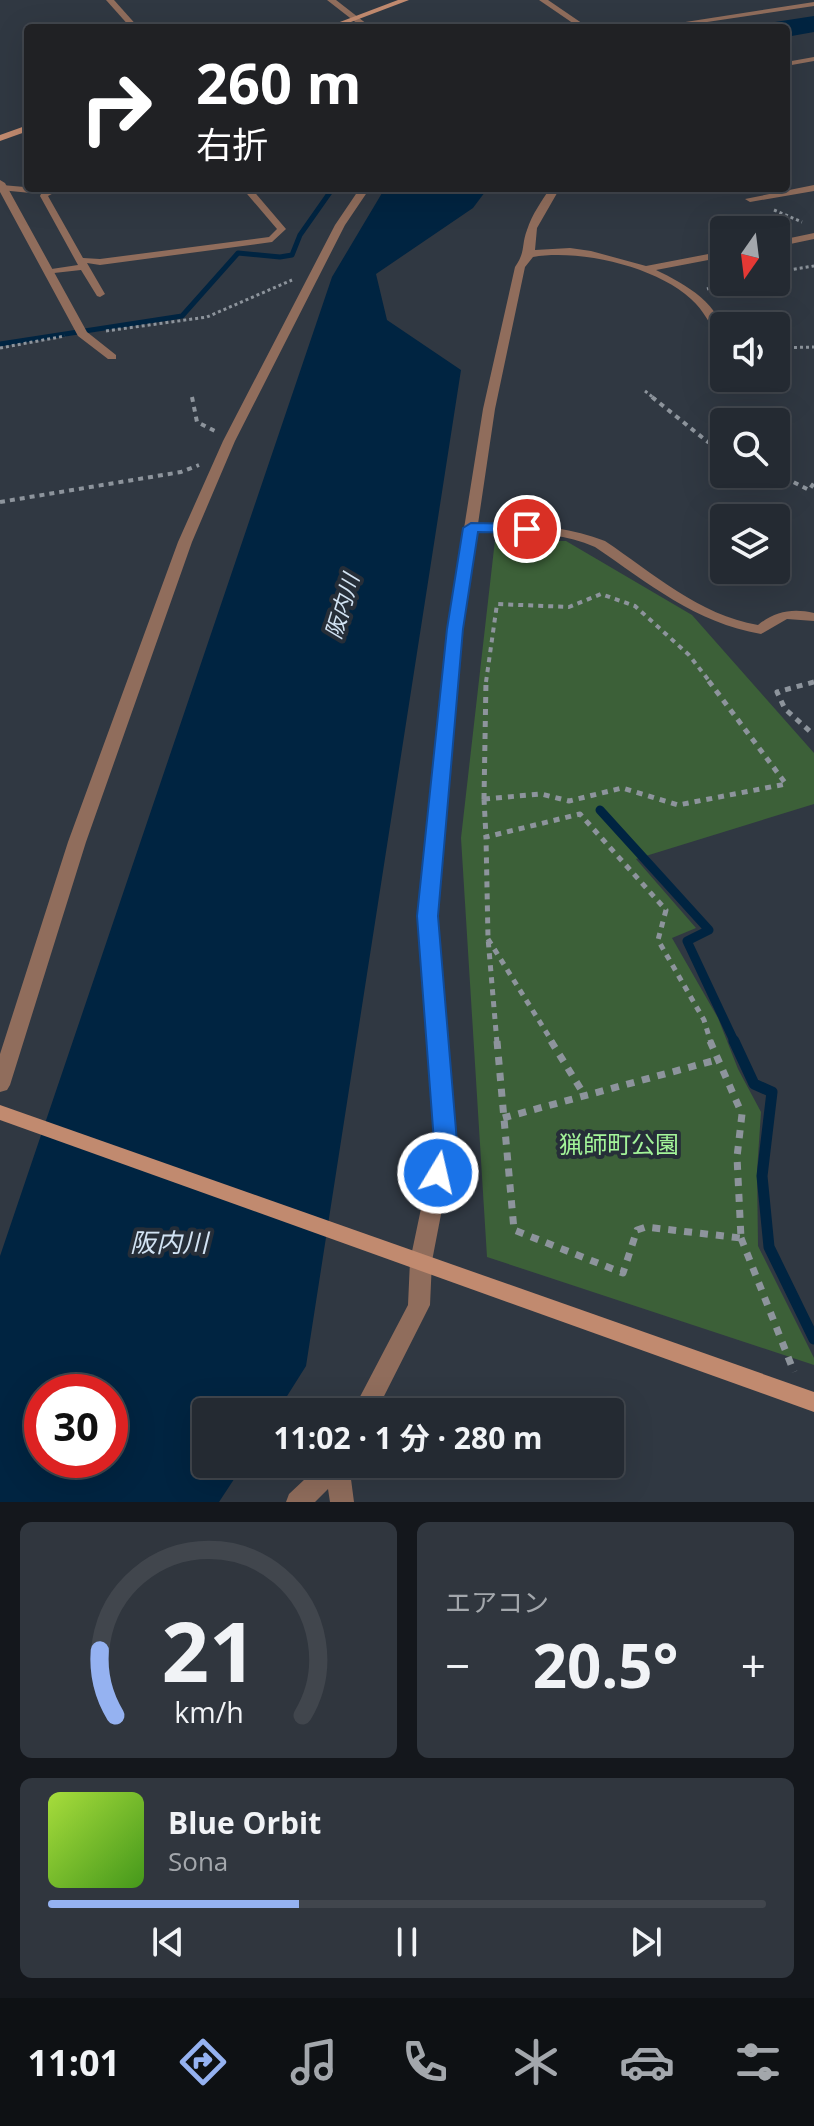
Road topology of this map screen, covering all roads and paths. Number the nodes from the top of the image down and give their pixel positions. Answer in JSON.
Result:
{"nodes":[{"id":1,"x":110,"y":0,"type":"edge"},
{"id":2,"x":331,"y":0,"type":"edge"},
{"id":3,"x":405,"y":0,"type":"edge"},
{"id":4,"x":543,"y":0,"type":"edge"},
{"id":5,"x":763,"y":0,"type":"edge"},
{"id":6,"x":814,"y":4,"type":"edge"},
{"id":7,"x":747,"y":13,"type":"junction"},
{"id":8,"x":356,"y":19,"type":"junction"},
{"id":9,"x":131,"y":24,"type":"edge"},
{"id":10,"x":340,"y":24,"type":"edge"},
{"id":11,"x":363,"y":24,"type":"edge"},
{"id":12,"x":579,"y":24,"type":"edge"},
{"id":13,"x":677,"y":24,"type":"edge"},
{"id":14,"x":814,"y":59,"type":"edge"},
{"id":15,"x":790,"y":63,"type":"edge"},
{"id":16,"x":24,"y":129,"type":"edge"},
{"id":17,"x":0,"y":138,"type":"edge"},
{"id":18,"x":1,"y":186,"type":"edge"},
{"id":19,"x":814,"y":188,"type":"edge"},
{"id":20,"x":24,"y":189,"type":"edge"},
{"id":21,"x":48,"y":192,"type":"edge"},
{"id":22,"x":250,"y":192,"type":"edge"},
{"id":23,"x":362,"y":192,"type":"edge"},
{"id":24,"x":552,"y":192,"type":"edge"},
{"id":25,"x":750,"y":199,"type":"dead end"},
{"id":26,"x":814,"y":236,"type":"edge"},
{"id":27,"x":790,"y":241,"type":"edge"},
{"id":28,"x":530,"y":254,"type":"junction"},
{"id":29,"x":710,"y":257,"type":"edge"},
{"id":30,"x":82,"y":263,"type":"junction"},
{"id":31,"x":814,"y":266,"type":"edge"},
{"id":32,"x":641,"y":270,"type":"junction"},
{"id":33,"x":790,"y":270,"type":"edge"},
{"id":34,"x":48,"y":272,"type":"junction"},
{"id":35,"x":316,"y":274,"type":"junction"},
{"id":36,"x":100,"y":294,"type":"dead end"},
{"id":37,"x":710,"y":319,"type":"edge"},
{"id":38,"x":82,"y":334,"type":"junction"},
{"id":39,"x":814,"y":347,"type":"edge"},
{"id":40,"x":0,"y":348,"type":"edge"},
{"id":41,"x":790,"y":348,"type":"edge"},
{"id":42,"x":112,"y":357,"type":"dead end"},
{"id":43,"x":645,"y":391,"type":"dead end"},
{"id":44,"x":192,"y":397,"type":"dead end"},
{"id":45,"x":229,"y":441,"type":"junction"},
{"id":46,"x":710,"y":443,"type":"edge"},
{"id":47,"x":790,"y":480,"type":"edge"},
{"id":48,"x":814,"y":483,"type":"edge"},
{"id":49,"x":812,"y":491,"type":"edge"},
{"id":50,"x":0,"y":502,"type":"edge"},
{"id":51,"x":471,"y":528,"type":"junction"},
{"id":52,"x":814,"y":617,"type":"edge"},
{"id":53,"x":814,"y":682,"type":"edge"},
{"id":54,"x":814,"y":735,"type":"edge"},
{"id":55,"x":484,"y":799,"type":"junction"},
{"id":56,"x":486,"y":837,"type":"junction"},
{"id":57,"x":488,"y":938,"type":"junction"},
{"id":58,"x":716,"y":1060,"type":"junction"},
{"id":59,"x":0,"y":1085,"type":"edge"},
{"id":60,"x":585,"y":1096,"type":"junction"},
{"id":61,"x":0,"y":1112,"type":"edge"},
{"id":62,"x":503,"y":1118,"type":"junction"},
{"id":63,"x":741,"y":1238,"type":"junction"},
{"id":64,"x":421,"y":1261,"type":"junction"},
{"id":65,"x":371,"y":1398,"type":"edge"},
{"id":66,"x":809,"y":1400,"type":"edge"},
{"id":67,"x":323,"y":1478,"type":"edge"},
{"id":68,"x":339,"y":1478,"type":"edge"},
{"id":69,"x":298,"y":1502,"type":"edge"},
{"id":70,"x":342,"y":1502,"type":"edge"}],
"edges":[{"from":1,"to":9,"type":"street"},
{"from":2,"to":8,"type":"street"},
{"from":3,"to":8,"type":"street"},
{"from":4,"to":12,"type":"street"},
{"from":5,"to":7,"type":"street"},
{"from":6,"to":7,"type":"street"},
{"from":7,"to":13,"type":"street"},
{"from":8,"to":10,"type":"street"},
{"from":8,"to":11,"type":"street"},
{"from":14,"to":15,"type":"street"},
{"from":16,"to":17,"type":"street"},
{"from":18,"to":20,"type":"lane"},
{"from":18,"to":34,"type":"street"},
{"from":19,"to":25,"type":"street"},
{"from":21,"to":30,"type":"lane"},
{"from":22,"to":30,"type":"lane"},
{"from":23,"to":35,"type":"street"},
{"from":24,"to":28,"type":"street"},
{"from":26,"to":27,"type":"street"},
{"from":28,"to":32,"type":"street"},
{"from":28,"to":51,"type":"street"},
{"from":29,"to":32,"type":"street"},
{"from":30,"to":34,"type":"lane"},
{"from":30,"to":36,"type":"lane"},
{"from":31,"to":33,"type":"path"},
{"from":32,"to":37,"type":"street"},
{"from":34,"to":38,"type":"street"},
{"from":35,"to":38,"type":"path"},
{"from":35,"to":45,"type":"street"},
{"from":38,"to":40,"type":"path"},
{"from":38,"to":42,"type":"street"},
{"from":39,"to":41,"type":"path"},
{"from":43,"to":46,"type":"path"},
{"from":44,"to":45,"type":"path"},
{"from":45,"to":50,"type":"path"},
{"from":45,"to":59,"type":"street"},
{"from":47,"to":49,"type":"path"},
{"from":48,"to":49,"type":"path"},
{"from":51,"to":52,"type":"street"},
{"from":51,"to":64,"type":"street"},
{"from":53,"to":54,"type":"path"},
{"from":55,"to":55,"type":"path"},
{"from":55,"to":56,"type":"path"},
{"from":56,"to":57,"type":"path"},
{"from":56,"to":58,"type":"path"},
{"from":57,"to":60,"type":"path"},
{"from":57,"to":62,"type":"path"},
{"from":58,"to":60,"type":"path"},
{"from":58,"to":63,"type":"path"},
{"from":60,"to":62,"type":"path"},
{"from":61,"to":64,"type":"street"},
{"from":62,"to":63,"type":"path"},
{"from":63,"to":66,"type":"path"},
{"from":64,"to":65,"type":"street"},
{"from":64,"to":66,"type":"street"},
{"from":67,"to":69,"type":"street"},
{"from":68,"to":70,"type":"street"}]}
